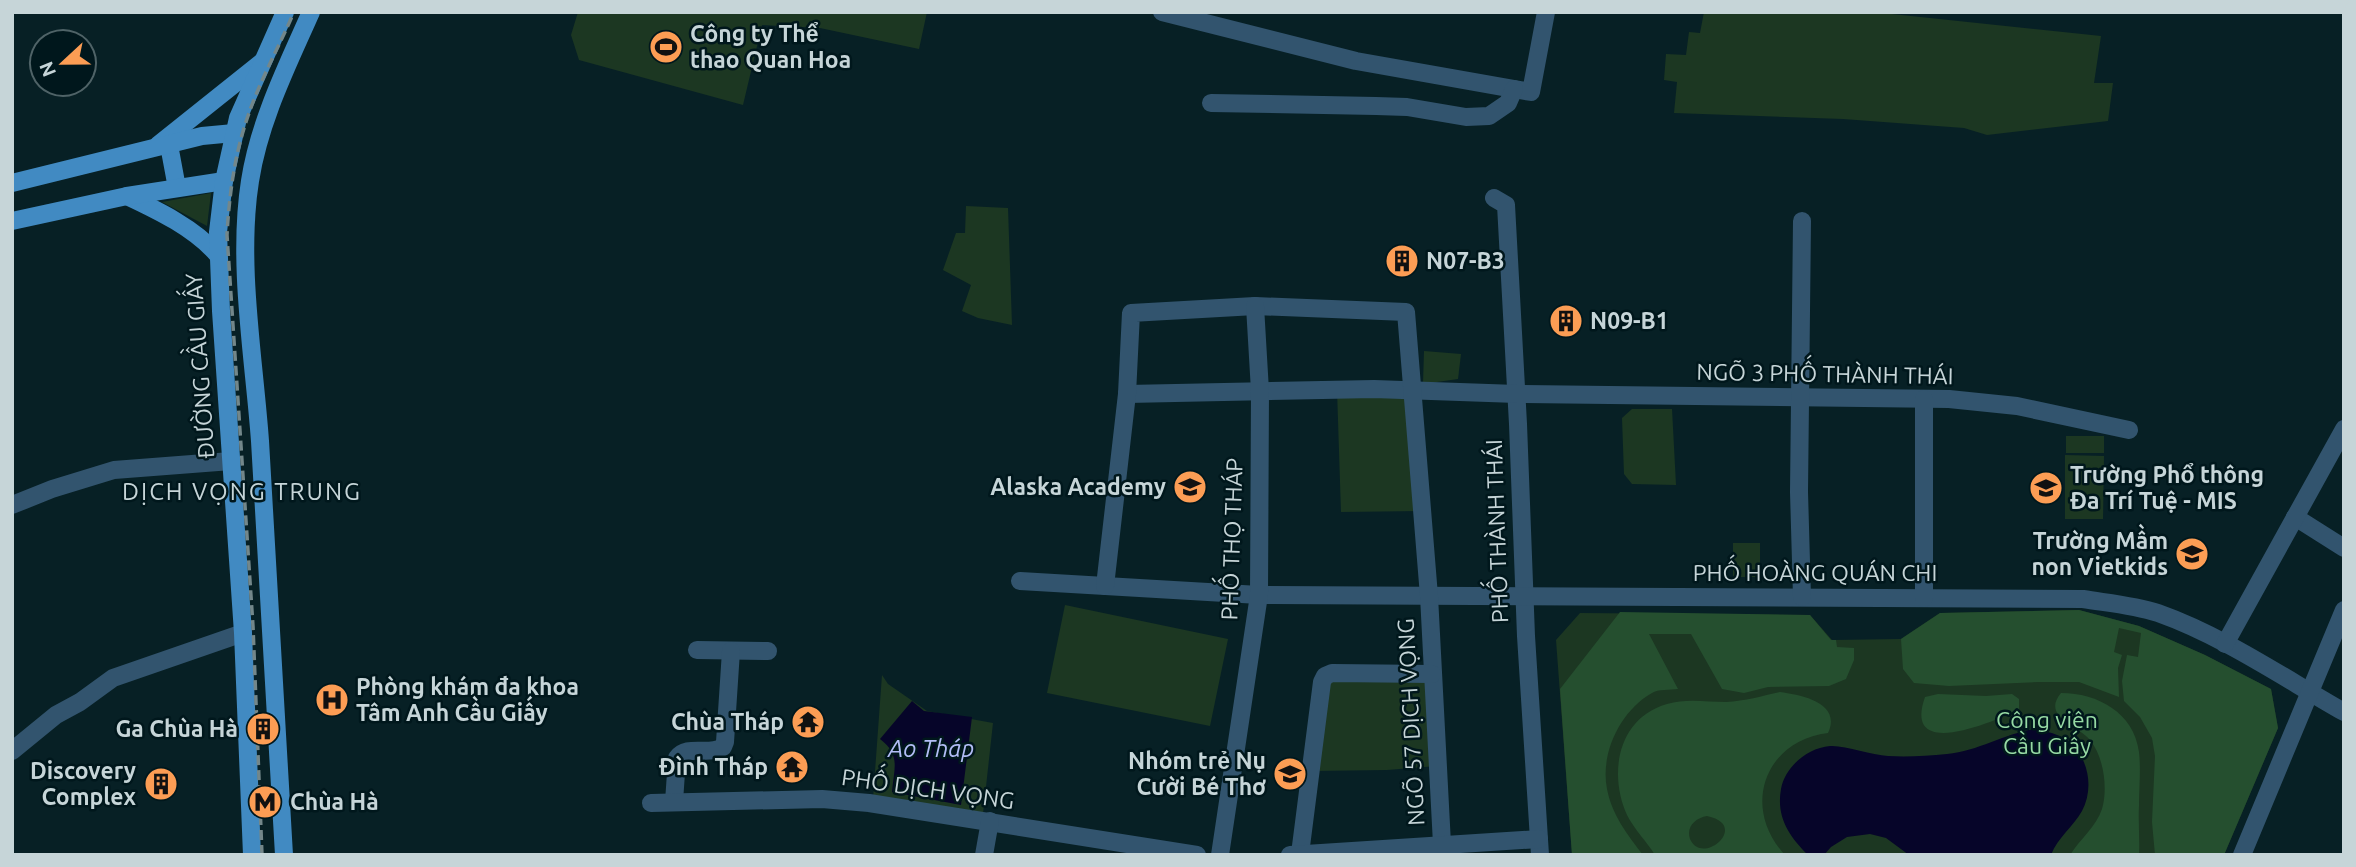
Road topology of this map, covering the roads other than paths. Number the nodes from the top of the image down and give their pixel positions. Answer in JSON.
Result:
{"nodes":[{"id":1,"x":285,"y":12,"type":"edge"},
{"id":2,"x":312,"y":12,"type":"edge"},
{"id":3,"x":1162,"y":12,"type":"edge"},
{"id":4,"x":1546,"y":12,"type":"edge"},
{"id":5,"x":264,"y":60,"type":"junction"},
{"id":6,"x":1522,"y":90,"type":"junction"},
{"id":7,"x":1211,"y":103,"type":"dead end"},
{"id":8,"x":234,"y":132,"type":"junction"},
{"id":9,"x":161,"y":147,"type":"junction"},
{"id":10,"x":224,"y":181,"type":"junction"},
{"id":11,"x":12,"y":183,"type":"edge"},
{"id":12,"x":177,"y":188,"type":"junction"},
{"id":13,"x":127,"y":196,"type":"junction"},
{"id":14,"x":1500,"y":202,"type":"dead end"},
{"id":15,"x":12,"y":221,"type":"edge"},
{"id":16,"x":1802,"y":221,"type":"dead end"},
{"id":17,"x":217,"y":254,"type":"junction"},
{"id":18,"x":1255,"y":306,"type":"junction"},
{"id":19,"x":1260,"y":391,"type":"junction"},
{"id":20,"x":1413,"y":392,"type":"junction"},
{"id":21,"x":1127,"y":394,"type":"junction"},
{"id":22,"x":1517,"y":394,"type":"junction"},
{"id":23,"x":256,"y":398,"type":"junction"},
{"id":24,"x":1801,"y":398,"type":"junction"},
{"id":25,"x":1924,"y":399,"type":"junction"},
{"id":26,"x":227,"y":400,"type":"junction"},
{"id":27,"x":2344,"y":429,"type":"edge"},
{"id":28,"x":2129,"y":430,"type":"dead end"},
{"id":29,"x":231,"y":461,"type":"junction"},
{"id":30,"x":12,"y":505,"type":"edge"},
{"id":31,"x":2295,"y":517,"type":"junction"},
{"id":32,"x":2344,"y":548,"type":"edge"},
{"id":33,"x":1020,"y":581,"type":"dead end"},
{"id":34,"x":1105,"y":586,"type":"junction"},
{"id":35,"x":1259,"y":595,"type":"junction"},
{"id":36,"x":1429,"y":596,"type":"junction"},
{"id":37,"x":1525,"y":596,"type":"junction"},
{"id":38,"x":1802,"y":597,"type":"junction"},
{"id":39,"x":1924,"y":598,"type":"junction"},
{"id":40,"x":2344,"y":610,"type":"edge"},
{"id":41,"x":243,"y":633,"type":"junction"},
{"id":42,"x":2225,"y":644,"type":"junction"},
{"id":43,"x":697,"y":650,"type":"dead end"},
{"id":44,"x":768,"y":651,"type":"dead end"},
{"id":45,"x":731,"y":652,"type":"junction"},
{"id":46,"x":1432,"y":674,"type":"junction"},
{"id":47,"x":2308,"y":692,"type":"junction"},
{"id":48,"x":2344,"y":712,"type":"edge"},
{"id":49,"x":12,"y":751,"type":"edge"},
{"id":50,"x":674,"y":802,"type":"junction"},
{"id":51,"x":651,"y":803,"type":"dead end"},
{"id":52,"x":990,"y":821,"type":"junction"},
{"id":53,"x":1442,"y":844,"type":"junction"},
{"id":54,"x":1540,"y":847,"type":"edge"},
{"id":55,"x":1300,"y":854,"type":"edge"},
{"id":56,"x":252,"y":855,"type":"edge"},
{"id":57,"x":284,"y":855,"type":"edge"},
{"id":58,"x":984,"y":855,"type":"edge"},
{"id":59,"x":1197,"y":855,"type":"edge"},
{"id":60,"x":1220,"y":855,"type":"edge"},
{"id":61,"x":1290,"y":855,"type":"edge"},
{"id":62,"x":2242,"y":855,"type":"edge"}],
"edges":[{"from":1,"to":5,"type":"main road","name":"ĐƯỜNG CẦU GIẤY"},
{"from":2,"to":23,"type":"main road"},
{"from":3,"to":6,"type":"street"},
{"from":4,"to":6,"type":"street"},
{"from":5,"to":8,"type":"main road","name":"ĐƯỜNG CẦU GIẤY"},
{"from":5,"to":9,"type":"main road"},
{"from":6,"to":7,"type":"street"},
{"from":8,"to":9,"type":"main road"},
{"from":8,"to":10,"type":"main road","name":"ĐƯỜNG CẦU GIẤY"},
{"from":9,"to":11,"type":"main road"},
{"from":9,"to":12,"type":"main road"},
{"from":10,"to":12,"type":"main road"},
{"from":10,"to":17,"type":"main road","name":"ĐƯỜNG CẦU GIẤY"},
{"from":12,"to":13,"type":"main road"},
{"from":13,"to":15,"type":"main road"},
{"from":13,"to":17,"type":"main road"},
{"from":14,"to":22,"type":"street","name":"PHỐ THÀNH THÁI"},
{"from":16,"to":24,"type":"street"},
{"from":17,"to":26,"type":"main road","name":"ĐƯỜNG CẦU GIẤY"},
{"from":18,"to":19,"type":"street","name":"PHỐ THỌ THÁP"},
{"from":18,"to":20,"type":"street","name":"NGÕ 57 DỊCH VỌNG"},
{"from":18,"to":21,"type":"street"},
{"from":19,"to":20,"type":"street","name":"NGÕ 3 PHỐ THÀNH THÁI"},
{"from":19,"to":21,"type":"street","name":"NGÕ 3 PHỐ THÀNH THÁI"},
{"from":19,"to":35,"type":"street","name":"PHỐ THỌ THÁP"},
{"from":20,"to":22,"type":"street","name":"NGÕ 3 PHỐ THÀNH THÁI"},
{"from":20,"to":36,"type":"street","name":"NGÕ 57 DỊCH VỌNG"},
{"from":21,"to":34,"type":"street"},
{"from":22,"to":24,"type":"street","name":"NGÕ 3 PHỐ THÀNH THÁI"},
{"from":22,"to":37,"type":"street","name":"PHỐ THÀNH THÁI"},
{"from":23,"to":26,"type":"main road"},
{"from":23,"to":57,"type":"main road"},
{"from":24,"to":25,"type":"street","name":"NGÕ 3 PHỐ THÀNH THÁI"},
{"from":24,"to":38,"type":"street"},
{"from":25,"to":28,"type":"street","name":"NGÕ 3 PHỐ THÀNH THÁI"},
{"from":25,"to":39,"type":"street"},
{"from":26,"to":29,"type":"main road","name":"ĐƯỜNG CẦU GIẤY"},
{"from":27,"to":31,"type":"street"},
{"from":29,"to":30,"type":"street"},
{"from":29,"to":41,"type":"main road","name":"ĐƯỜNG CẦU GIẤY"},
{"from":31,"to":32,"type":"street"},
{"from":31,"to":42,"type":"street"},
{"from":33,"to":34,"type":"street","name":"PHỐ HOÀNG QUÁN CHI"},
{"from":34,"to":35,"type":"street","name":"PHỐ HOÀNG QUÁN CHI"},
{"from":35,"to":36,"type":"street","name":"PHỐ HOÀNG QUÁN CHI"},
{"from":35,"to":60,"type":"street","name":"PHỐ THỌ THÁP"},
{"from":36,"to":37,"type":"street","name":"PHỐ HOÀNG QUÁN CHI"},
{"from":36,"to":46,"type":"street","name":"NGÕ 57 DỊCH VỌNG"},
{"from":37,"to":38,"type":"street","name":"PHỐ HOÀNG QUÁN CHI"},
{"from":37,"to":54,"type":"street","name":"PHỐ THÀNH THÁI"},
{"from":38,"to":39,"type":"street","name":"PHỐ HOÀNG QUÁN CHI"},
{"from":39,"to":42,"type":"street","name":"PHỐ HOÀNG QUÁN CHI"},
{"from":40,"to":47,"type":"street"},
{"from":41,"to":49,"type":"street"},
{"from":41,"to":56,"type":"main road","name":"ĐƯỜNG CẦU GIẤY"},
{"from":42,"to":47,"type":"street","name":"PHỐ HOÀNG QUÁN CHI"},
{"from":43,"to":45,"type":"street"},
{"from":44,"to":45,"type":"street"},
{"from":45,"to":50,"type":"street"},
{"from":46,"to":53,"type":"street","name":"NGÕ 57 DỊCH VỌNG"},
{"from":46,"to":55,"type":"street"},
{"from":47,"to":48,"type":"street","name":"PHỐ HOÀNG QUÁN CHI"},
{"from":47,"to":62,"type":"street"},
{"from":50,"to":51,"type":"street","name":"PHỐ DỊCH VỌNG"},
{"from":50,"to":52,"type":"street","name":"PHỐ DỊCH VỌNG"},
{"from":52,"to":58,"type":"street"},
{"from":52,"to":59,"type":"street","name":"PHỐ DỊCH VỌNG"},
{"from":53,"to":54,"type":"street"},
{"from":53,"to":55,"type":"street"},
{"from":55,"to":61,"type":"street"}]}
